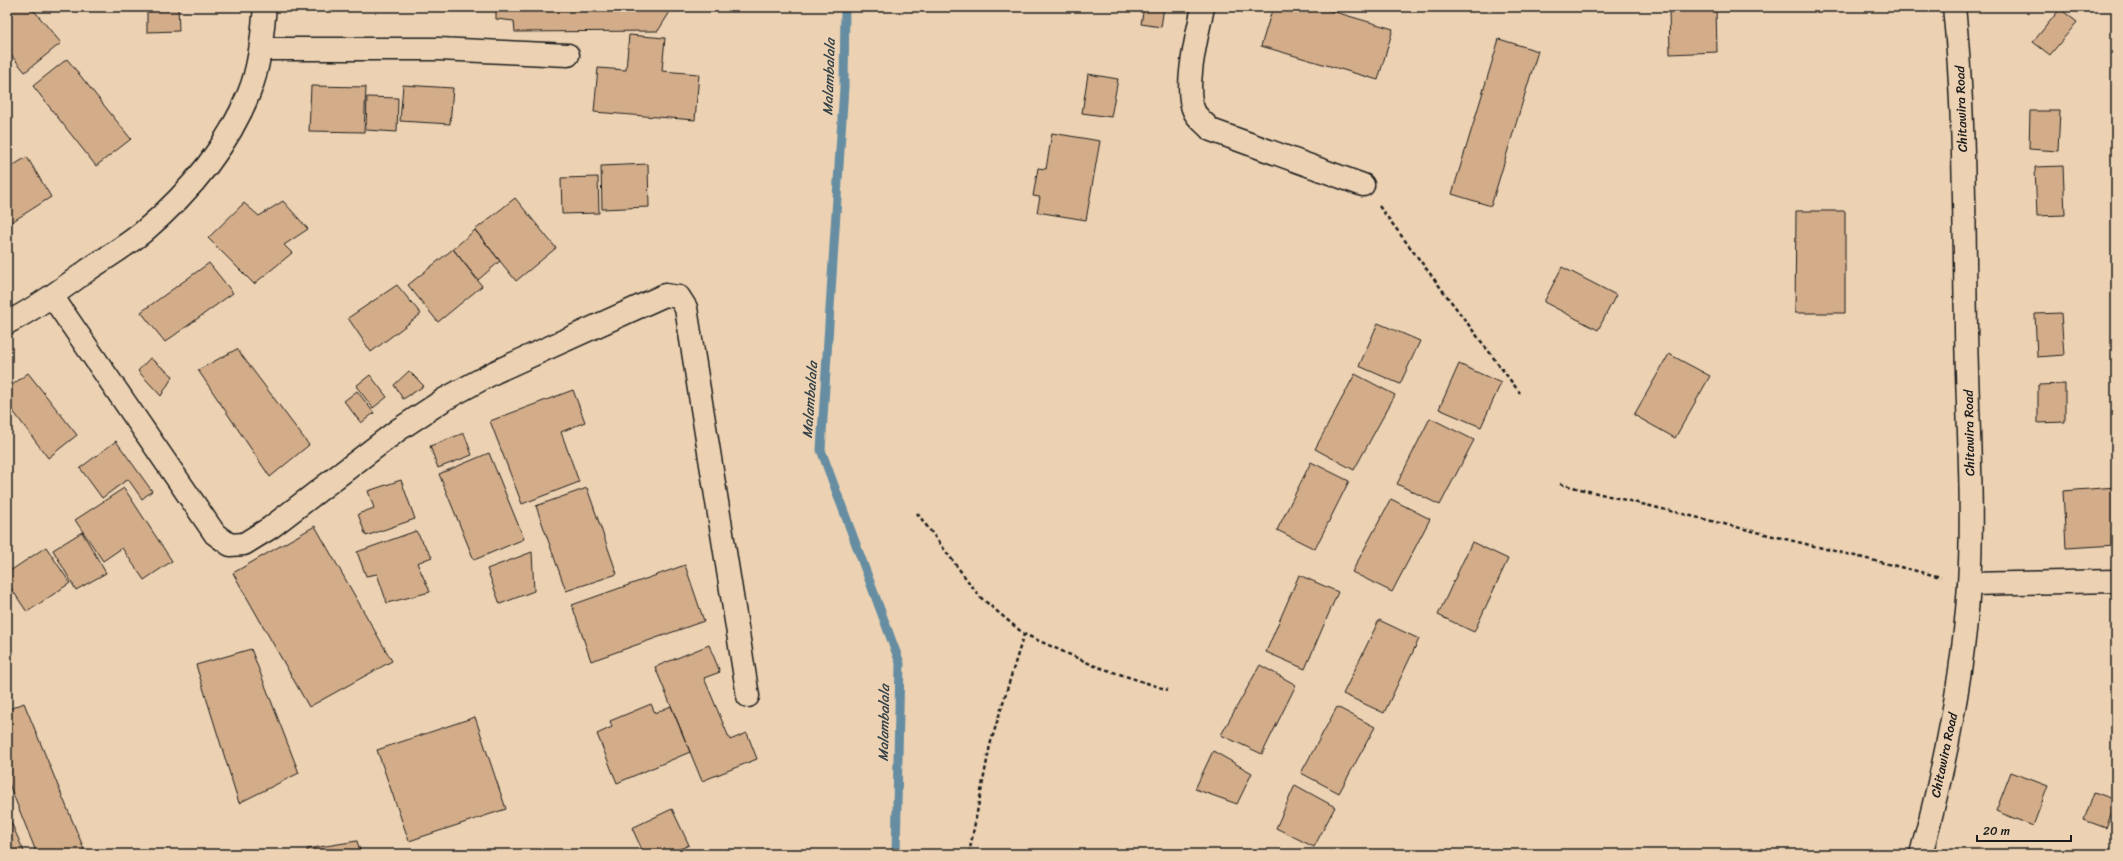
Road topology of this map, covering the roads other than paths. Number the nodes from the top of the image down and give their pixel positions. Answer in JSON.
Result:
{"nodes":[{"id":1,"x":265,"y":7,"type":"edge"},
{"id":2,"x":1203,"y":7,"type":"edge"},
{"id":3,"x":1954,"y":7,"type":"edge"},
{"id":4,"x":261,"y":49,"type":"junction"},
{"id":5,"x":568,"y":55,"type":"dead end"},
{"id":6,"x":1363,"y":185,"type":"road end"},
{"id":7,"x":52,"y":296,"type":"junction"},
{"id":8,"x":7,"y":323,"type":"edge"},
{"id":9,"x":2116,"y":581,"type":"edge"},
{"id":10,"x":1969,"y":584,"type":"junction"},
{"id":11,"x":748,"y":696,"type":"dead end"},
{"id":12,"x":1921,"y":854,"type":"edge"}],
"edges":[{"from":1,"to":4,"type":"street"},
{"from":2,"to":6,"type":"street"},
{"from":3,"to":10,"type":"street","name":"Chitawira Road"},
{"from":4,"to":5,"type":"street"},
{"from":4,"to":7,"type":"street"},
{"from":7,"to":8,"type":"street"},
{"from":7,"to":11,"type":"street"},
{"from":9,"to":10,"type":"street"},
{"from":10,"to":12,"type":"street","name":"Chitawira Road"}]}
